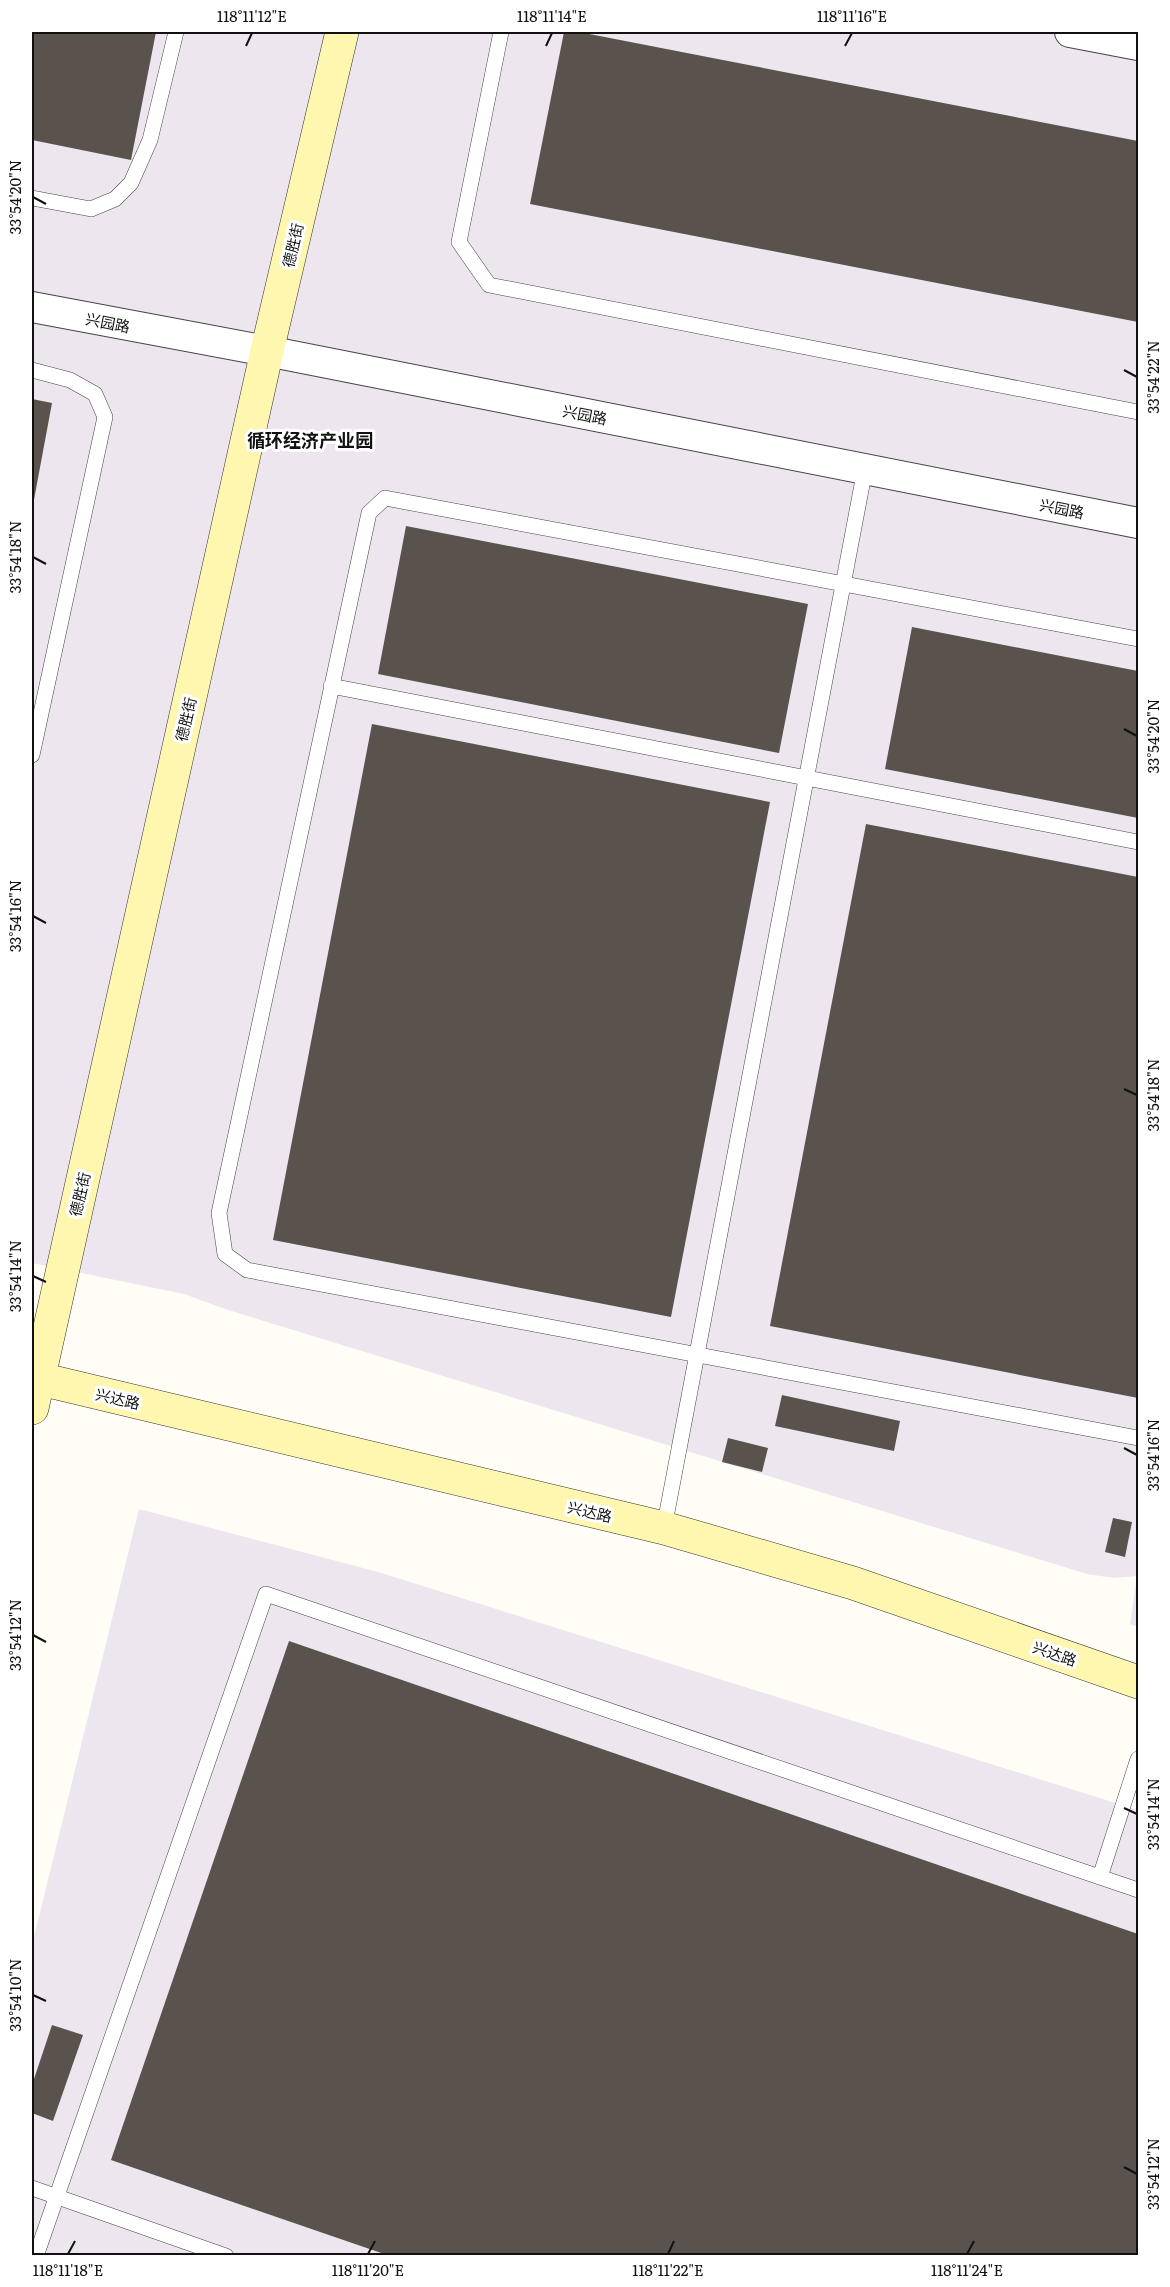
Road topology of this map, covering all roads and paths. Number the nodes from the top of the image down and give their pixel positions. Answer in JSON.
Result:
{"nodes":[{"id":1,"x":176,"y":32,"type":"edge"},
{"id":2,"x":342,"y":32,"type":"edge"},
{"id":3,"x":501,"y":32,"type":"edge"},
{"id":4,"x":1070,"y":32,"type":"edge"},
{"id":5,"x":1138,"y":45,"type":"edge"},
{"id":6,"x":32,"y":198,"type":"edge"},
{"id":7,"x":32,"y":307,"type":"edge"},
{"id":8,"x":267,"y":351,"type":"junction"},
{"id":9,"x":32,"y":370,"type":"edge"},
{"id":10,"x":1138,"y":412,"type":"edge"},
{"id":11,"x":865,"y":469,"type":"junction"},
{"id":12,"x":1138,"y":523,"type":"edge"},
{"id":13,"x":844,"y":584,"type":"junction"},
{"id":14,"x":1138,"y":639,"type":"edge"},
{"id":15,"x":331,"y":686,"type":"junction"},
{"id":16,"x":32,"y":755,"type":"edge"},
{"id":17,"x":807,"y":778,"type":"junction"},
{"id":18,"x":1138,"y":842,"type":"edge"},
{"id":19,"x":697,"y":1353,"type":"junction"},
{"id":20,"x":34,"y":1388,"type":"edge"},
{"id":21,"x":1138,"y":1438,"type":"edge"},
{"id":22,"x":664,"y":1528,"type":"junction"},
{"id":23,"x":1138,"y":1682,"type":"edge"},
{"id":24,"x":1138,"y":1759,"type":"edge"},
{"id":25,"x":1100,"y":1877,"type":"junction"},
{"id":26,"x":1138,"y":1890,"type":"edge"},
{"id":27,"x":32,"y":2188,"type":"edge"},
{"id":28,"x":56,"y":2197,"type":"junction"},
{"id":29,"x":36,"y":2256,"type":"edge"},
{"id":30,"x":226,"y":2256,"type":"edge"}],
"edges":[{"from":1,"to":6,"type":"lane"},
{"from":2,"to":8,"type":"street","name":"德胜街"},
{"from":3,"to":10,"type":"lane"},
{"from":4,"to":5,"type":"street"},
{"from":7,"to":8,"type":"street","name":"兴园路"},
{"from":8,"to":11,"type":"street","name":"兴园路"},
{"from":8,"to":20,"type":"street","name":"德胜街"},
{"from":9,"to":16,"type":"lane"},
{"from":11,"to":12,"type":"street","name":"兴园路"},
{"from":11,"to":13,"type":"lane"},
{"from":13,"to":14,"type":"lane"},
{"from":13,"to":15,"type":"lane"},
{"from":13,"to":17,"type":"lane"},
{"from":15,"to":17,"type":"lane"},
{"from":15,"to":19,"type":"lane"},
{"from":17,"to":18,"type":"lane"},
{"from":17,"to":19,"type":"lane"},
{"from":19,"to":21,"type":"lane"},
{"from":19,"to":22,"type":"lane"},
{"from":20,"to":22,"type":"street","name":"兴达路"},
{"from":22,"to":23,"type":"street","name":"兴达路"},
{"from":24,"to":25,"type":"lane"},
{"from":25,"to":26,"type":"lane"},
{"from":25,"to":28,"type":"lane"},
{"from":27,"to":28,"type":"lane"},
{"from":28,"to":29,"type":"lane"},
{"from":28,"to":30,"type":"lane"}]}
